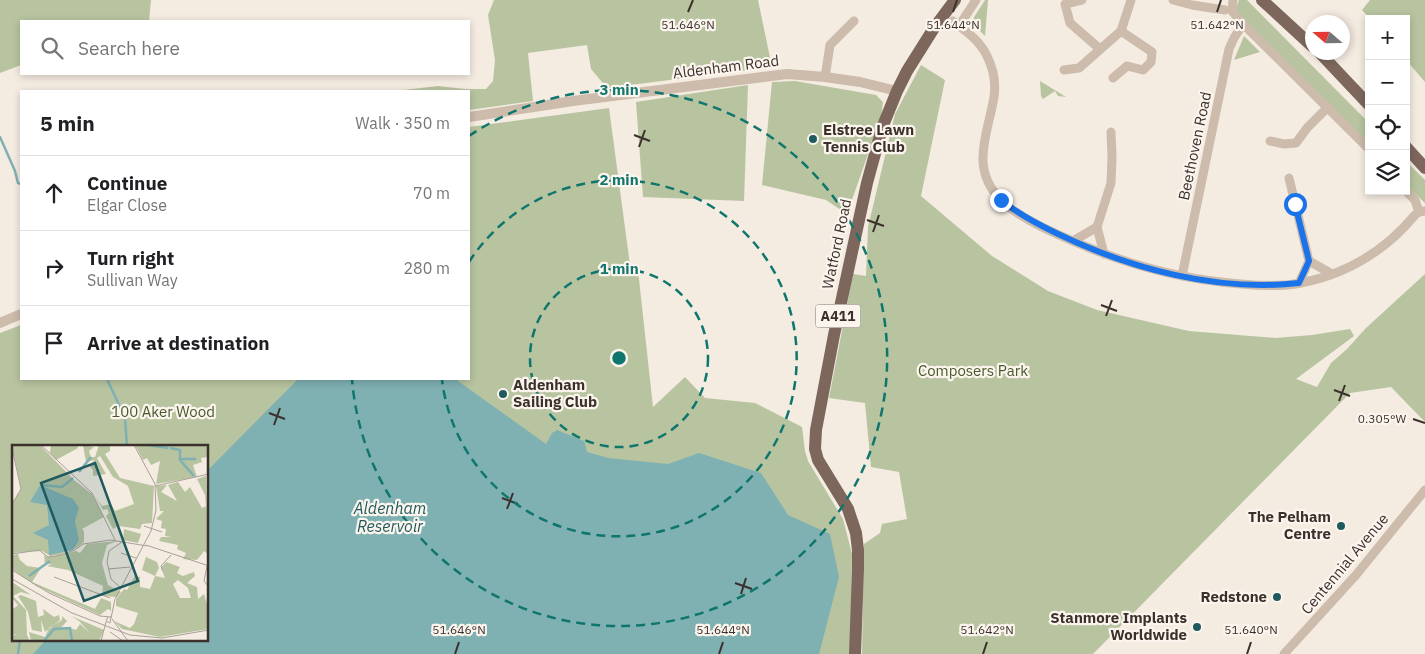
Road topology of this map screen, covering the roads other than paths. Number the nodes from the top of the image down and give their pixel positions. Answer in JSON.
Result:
{"nodes":[{"id":1,"x":955,"y":0,"type":"edge"},
{"id":2,"x":976,"y":0,"type":"edge"},
{"id":3,"x":1082,"y":0,"type":"edge"},
{"id":4,"x":1131,"y":0,"type":"edge"},
{"id":5,"x":1173,"y":0,"type":"edge"},
{"id":6,"x":1233,"y":0,"type":"edge"},
{"id":7,"x":1262,"y":0,"type":"edge"},
{"id":8,"x":1192,"y":2,"type":"edge"},
{"id":9,"x":1225,"y":10,"type":"dead end"},
{"id":10,"x":854,"y":20,"type":"dead end"},
{"id":11,"x":1243,"y":24,"type":"junction"},
{"id":12,"x":1121,"y":30,"type":"junction"},
{"id":13,"x":1305,"y":40,"type":"edge"},
{"id":14,"x":1100,"y":49,"type":"junction"},
{"id":15,"x":1326,"y":60,"type":"edge"},
{"id":16,"x":1064,"y":70,"type":"dead end"},
{"id":17,"x":825,"y":77,"type":"junction"},
{"id":18,"x":1114,"y":78,"type":"dead end"},
{"id":19,"x":897,"y":91,"type":"junction"},
{"id":20,"x":1368,"y":105,"type":"edge"},
{"id":21,"x":1328,"y":108,"type":"junction"},
{"id":22,"x":470,"y":117,"type":"edge"},
{"id":23,"x":1111,"y":132,"type":"dead end"},
{"id":24,"x":1270,"y":141,"type":"dead end"},
{"id":25,"x":1365,"y":145,"type":"edge"},
{"id":26,"x":1409,"y":150,"type":"edge"},
{"id":27,"x":1425,"y":168,"type":"edge"},
{"id":28,"x":1289,"y":178,"type":"dead end"},
{"id":29,"x":1410,"y":195,"type":"edge"},
{"id":30,"x":1422,"y":212,"type":"edge"},
{"id":31,"x":1097,"y":227,"type":"junction"},
{"id":32,"x":1072,"y":241,"type":"junction"},
{"id":33,"x":1104,"y":254,"type":"junction"},
{"id":34,"x":1309,"y":261,"type":"junction"},
{"id":35,"x":1332,"y":274,"type":"junction"},
{"id":36,"x":1182,"y":276,"type":"junction"},
{"id":37,"x":1299,"y":283,"type":"junction"},
{"id":38,"x":20,"y":314,"type":"edge"},
{"id":39,"x":0,"y":324,"type":"edge"},
{"id":40,"x":1425,"y":490,"type":"edge"},
{"id":41,"x":855,"y":654,"type":"edge"},
{"id":42,"x":1284,"y":654,"type":"edge"}],
"edges":[{"from":1,"to":19,"type":"main road","name":"Watford Road","number":"A411"},
{"from":2,"to":32,"type":"street"},
{"from":3,"to":14,"type":"street"},
{"from":4,"to":12,"type":"street"},
{"from":5,"to":8,"type":"street"},
{"from":6,"to":11,"type":"street"},
{"from":7,"to":13,"type":"main road"},
{"from":8,"to":9,"type":"street"},
{"from":10,"to":17,"type":"street"},
{"from":11,"to":21,"type":"street"},
{"from":11,"to":36,"type":"street","name":"Beethoven Road"},
{"from":12,"to":14,"type":"street"},
{"from":12,"to":18,"type":"street"},
{"from":14,"to":16,"type":"street"},
{"from":15,"to":20,"type":"main road"},
{"from":17,"to":19,"type":"street","name":"Aldenham Road"},
{"from":17,"to":22,"type":"street","name":"Aldenham Road"},
{"from":19,"to":41,"type":"main road","name":"Watford Road","number":"A411"},
{"from":21,"to":24,"type":"street"},
{"from":21,"to":25,"type":"street"},
{"from":23,"to":31,"type":"street"},
{"from":26,"to":27,"type":"main road"},
{"from":28,"to":34,"type":"street"},
{"from":29,"to":30,"type":"street"},
{"from":30,"to":35,"type":"street"},
{"from":31,"to":32,"type":"street"},
{"from":31,"to":33,"type":"street"},
{"from":32,"to":33,"type":"street"},
{"from":33,"to":36,"type":"street"},
{"from":34,"to":35,"type":"street"},
{"from":34,"to":37,"type":"street"},
{"from":35,"to":37,"type":"street"},
{"from":36,"to":37,"type":"street"},
{"from":38,"to":39,"type":"street"},
{"from":40,"to":42,"type":"street","name":"Centennial Avenue"}]}
